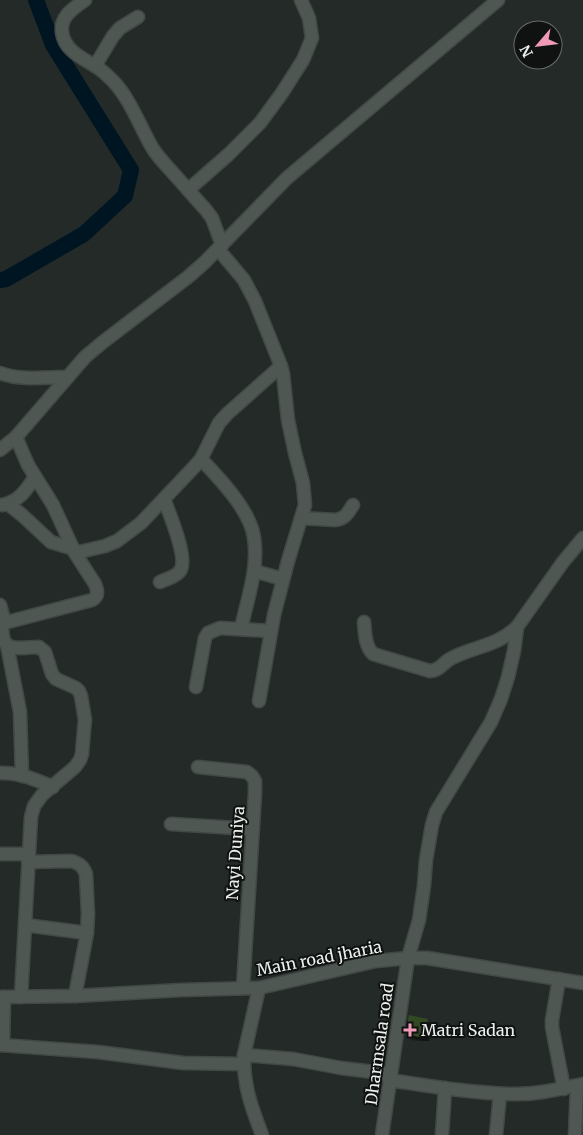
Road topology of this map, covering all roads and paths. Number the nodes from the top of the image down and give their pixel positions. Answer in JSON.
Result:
{"nodes":[{"id":1,"x":85,"y":0,"type":"edge"},
{"id":2,"x":301,"y":0,"type":"edge"},
{"id":3,"x":498,"y":0,"type":"edge"},
{"id":4,"x":138,"y":17,"type":"dead end"},
{"id":5,"x":95,"y":66,"type":"junction"},
{"id":6,"x":188,"y":190,"type":"junction"},
{"id":7,"x":220,"y":247,"type":"junction"},
{"id":8,"x":281,"y":366,"type":"junction"},
{"id":9,"x":0,"y":373,"type":"edge"},
{"id":10,"x":68,"y":377,"type":"junction"},
{"id":11,"x":16,"y":437,"type":"junction"},
{"id":12,"x":0,"y":450,"type":"edge"},
{"id":13,"x":201,"y":459,"type":"junction"},
{"id":14,"x":35,"y":477,"type":"junction"},
{"id":15,"x":164,"y":499,"type":"junction"},
{"id":16,"x":4,"y":505,"type":"edge"},
{"id":17,"x":353,"y":505,"type":"dead end"},
{"id":18,"x":301,"y":518,"type":"junction"},
{"id":19,"x":583,"y":538,"type":"edge"},
{"id":20,"x":74,"y":551,"type":"junction"},
{"id":21,"x":254,"y":571,"type":"junction"},
{"id":22,"x":283,"y":579,"type":"junction"},
{"id":23,"x":160,"y":582,"type":"dead end"},
{"id":24,"x":0,"y":605,"type":"edge"},
{"id":25,"x":364,"y":622,"type":"dead end"},
{"id":26,"x":2,"y":623,"type":"edge"},
{"id":27,"x":517,"y":627,"type":"junction"},
{"id":28,"x":241,"y":630,"type":"junction"},
{"id":29,"x":271,"y":632,"type":"junction"},
{"id":30,"x":7,"y":645,"type":"junction"},
{"id":31,"x":196,"y":686,"type":"dead end"},
{"id":32,"x":259,"y":701,"type":"dead end"},
{"id":33,"x":198,"y":768,"type":"dead end"},
{"id":34,"x":0,"y":773,"type":"edge"},
{"id":35,"x":22,"y":776,"type":"junction"},
{"id":36,"x":53,"y":787,"type":"junction"},
{"id":37,"x":170,"y":824,"type":"dead end"},
{"id":38,"x":253,"y":829,"type":"junction"},
{"id":39,"x":0,"y":854,"type":"edge"},
{"id":40,"x":28,"y":858,"type":"junction"},
{"id":41,"x":25,"y":925,"type":"junction"},
{"id":42,"x":87,"y":933,"type":"junction"},
{"id":43,"x":408,"y":958,"type":"junction"},
{"id":44,"x":558,"y":979,"type":"junction"},
{"id":45,"x":583,"y":983,"type":"edge"},
{"id":46,"x":243,"y":988,"type":"junction"},
{"id":47,"x":259,"y":988,"type":"junction"},
{"id":48,"x":75,"y":996,"type":"junction"},
{"id":49,"x":2,"y":997,"type":"edge"},
{"id":50,"x":21,"y":997,"type":"junction"},
{"id":51,"x":2,"y":1045,"type":"edge"},
{"id":52,"x":244,"y":1059,"type":"junction"},
{"id":53,"x":390,"y":1077,"type":"junction"},
{"id":54,"x":580,"y":1085,"type":"edge"},
{"id":55,"x":445,"y":1088,"type":"junction"},
{"id":56,"x":564,"y":1088,"type":"junction"},
{"id":57,"x":500,"y":1094,"type":"junction"},
{"id":58,"x":262,"y":1135,"type":"edge"},
{"id":59,"x":382,"y":1135,"type":"edge"},
{"id":60,"x":442,"y":1135,"type":"edge"},
{"id":61,"x":496,"y":1135,"type":"edge"},
{"id":62,"x":575,"y":1135,"type":"edge"}],
"edges":[{"from":1,"to":5,"type":"street"},
{"from":2,"to":6,"type":"street"},
{"from":3,"to":7,"type":"street"},
{"from":4,"to":5,"type":"street"},
{"from":5,"to":6,"type":"street"},
{"from":6,"to":7,"type":"street"},
{"from":7,"to":8,"type":"street"},
{"from":7,"to":10,"type":"street"},
{"from":8,"to":13,"type":"street"},
{"from":8,"to":18,"type":"street"},
{"from":9,"to":10,"type":"street"},
{"from":10,"to":11,"type":"street"},
{"from":11,"to":12,"type":"street"},
{"from":11,"to":14,"type":"street"},
{"from":13,"to":15,"type":"street"},
{"from":13,"to":21,"type":"street"},
{"from":14,"to":16,"type":"street"},
{"from":14,"to":20,"type":"street"},
{"from":15,"to":20,"type":"street"},
{"from":15,"to":23,"type":"street"},
{"from":16,"to":20,"type":"street"},
{"from":17,"to":18,"type":"street"},
{"from":18,"to":22,"type":"street"},
{"from":19,"to":27,"type":"street"},
{"from":20,"to":26,"type":"street"},
{"from":21,"to":22,"type":"street"},
{"from":21,"to":28,"type":"street"},
{"from":22,"to":29,"type":"street"},
{"from":24,"to":26,"type":"street"},
{"from":25,"to":27,"type":"street"},
{"from":26,"to":30,"type":"street"},
{"from":27,"to":43,"type":"street","name":"Dharmsala road"},
{"from":28,"to":29,"type":"street"},
{"from":28,"to":31,"type":"street"},
{"from":29,"to":32,"type":"street"},
{"from":30,"to":35,"type":"street"},
{"from":30,"to":36,"type":"street"},
{"from":33,"to":38,"type":"street","name":"Nayi Duniya"},
{"from":34,"to":35,"type":"street"},
{"from":35,"to":36,"type":"street"},
{"from":36,"to":40,"type":"street"},
{"from":37,"to":38,"type":"street"},
{"from":38,"to":46,"type":"street","name":"Nayi Duniya"},
{"from":39,"to":40,"type":"street"},
{"from":40,"to":41,"type":"street"},
{"from":40,"to":42,"type":"street"},
{"from":41,"to":42,"type":"street"},
{"from":41,"to":50,"type":"street"},
{"from":42,"to":48,"type":"street"},
{"from":43,"to":44,"type":"street","name":"Main road jharia"},
{"from":43,"to":47,"type":"street","name":"Main road jharia"},
{"from":43,"to":53,"type":"street","name":"Dharmsala road"},
{"from":44,"to":45,"type":"street","name":"Main road jharia"},
{"from":44,"to":56,"type":"street"},
{"from":46,"to":47,"type":"street","name":"Main road jharia"},
{"from":46,"to":48,"type":"street","name":"Main road jharia"},
{"from":47,"to":52,"type":"street"},
{"from":48,"to":50,"type":"street","name":"Main road jharia"},
{"from":49,"to":50,"type":"street","name":"Main road jharia"},
{"from":49,"to":51,"type":"street"},
{"from":51,"to":52,"type":"street"},
{"from":52,"to":53,"type":"street"},
{"from":52,"to":58,"type":"street"},
{"from":53,"to":55,"type":"street"},
{"from":53,"to":59,"type":"street","name":"Dharmsala road"},
{"from":54,"to":56,"type":"street"},
{"from":54,"to":62,"type":"street"},
{"from":55,"to":57,"type":"street"},
{"from":55,"to":60,"type":"street"},
{"from":56,"to":57,"type":"street"},
{"from":57,"to":61,"type":"street"}]}
